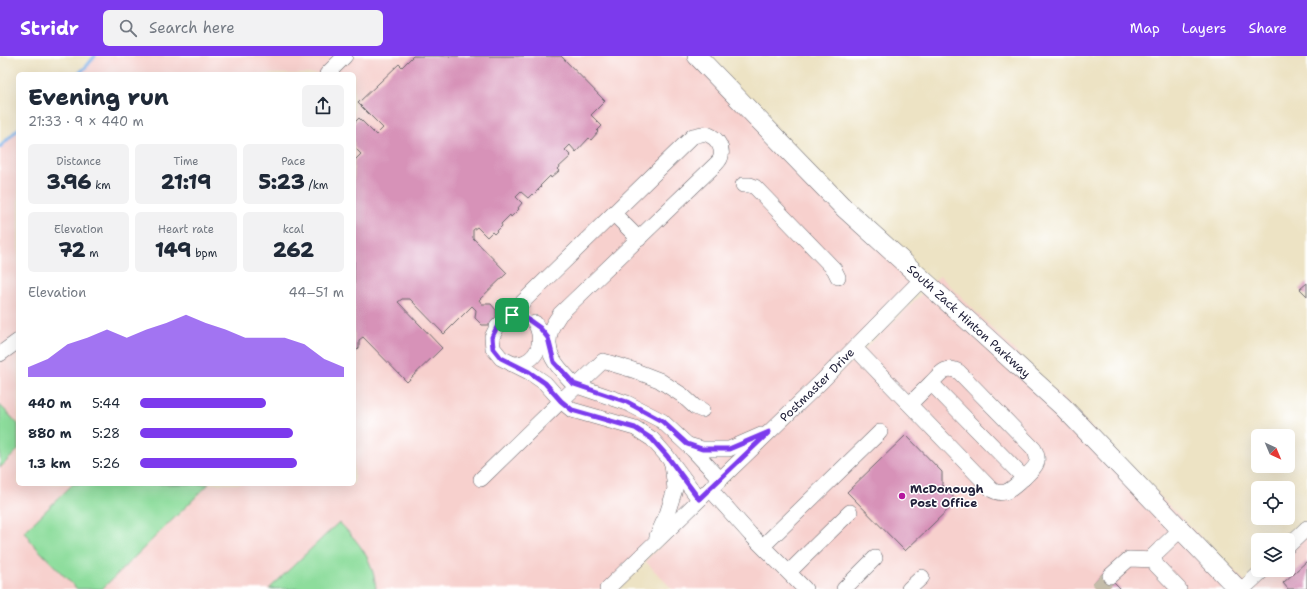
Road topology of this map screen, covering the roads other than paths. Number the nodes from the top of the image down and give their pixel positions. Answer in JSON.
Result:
{"nodes":[{"id":1,"x":345,"y":56,"type":"edge"},
{"id":2,"x":697,"y":56,"type":"edge"},
{"id":3,"x":328,"y":72,"type":"edge"},
{"id":4,"x":743,"y":185,"type":"dead end"},
{"id":5,"x":614,"y":214,"type":"junction"},
{"id":6,"x":639,"y":239,"type":"junction"},
{"id":7,"x":838,"y":277,"type":"dead end"},
{"id":8,"x":922,"y":279,"type":"junction"},
{"id":9,"x":506,"y":318,"type":"junction"},
{"id":10,"x":546,"y":340,"type":"junction"},
{"id":11,"x":16,"y":342,"type":"edge"},
{"id":12,"x":855,"y":348,"type":"junction"},
{"id":13,"x":0,"y":354,"type":"edge"},
{"id":14,"x":512,"y":364,"type":"junction"},
{"id":15,"x":931,"y":383,"type":"junction"},
{"id":16,"x":577,"y":386,"type":"junction"},
{"id":17,"x":910,"y":404,"type":"junction"},
{"id":18,"x":567,"y":405,"type":"junction"},
{"id":19,"x":702,"y":410,"type":"dead end"},
{"id":20,"x":769,"y":432,"type":"junction"},
{"id":21,"x":880,"y":432,"type":"dead end"},
{"id":22,"x":687,"y":444,"type":"junction"},
{"id":23,"x":672,"y":463,"type":"junction"},
{"id":24,"x":1024,"y":478,"type":"junction"},
{"id":25,"x":481,"y":479,"type":"dead end"},
{"id":26,"x":710,"y":489,"type":"junction"},
{"id":27,"x":850,"y":512,"type":"dead end"},
{"id":28,"x":1307,"y":528,"type":"edge"},
{"id":29,"x":1180,"y":530,"type":"junction"},
{"id":30,"x":1295,"y":539,"type":"edge"},
{"id":31,"x":655,"y":542,"type":"junction"},
{"id":32,"x":763,"y":546,"type":"junction"},
{"id":33,"x":875,"y":558,"type":"dead end"},
{"id":34,"x":1155,"y":560,"type":"junction"},
{"id":35,"x":789,"y":572,"type":"junction"},
{"id":36,"x":1110,"y":576,"type":"tunnel mouth"},
{"id":37,"x":922,"y":577,"type":"dead end"},
{"id":38,"x":1256,"y":577,"type":"edge"},
{"id":39,"x":607,"y":589,"type":"edge"},
{"id":40,"x":805,"y":589,"type":"edge"},
{"id":41,"x":844,"y":589,"type":"edge"},
{"id":42,"x":909,"y":589,"type":"edge"},
{"id":43,"x":1179,"y":589,"type":"edge"},
{"id":44,"x":1238,"y":589,"type":"edge"},
{"id":45,"x":1243,"y":589,"type":"edge"}],
"edges":[{"from":1,"to":3,"type":"street"},
{"from":2,"to":8,"type":"main road","name":"South Zack Hinton Parkway"},
{"from":4,"to":7,"type":"street"},
{"from":5,"to":6,"type":"street"},
{"from":5,"to":6,"type":"street"},
{"from":5,"to":9,"type":"street"},
{"from":6,"to":10,"type":"street"},
{"from":8,"to":12,"type":"street","name":"Postmaster Drive"},
{"from":8,"to":29,"type":"main road","name":"South Zack Hinton Parkway"},
{"from":9,"to":10,"type":"street"},
{"from":9,"to":14,"type":"street"},
{"from":10,"to":14,"type":"street"},
{"from":10,"to":16,"type":"street"},
{"from":11,"to":13,"type":"street"},
{"from":12,"to":17,"type":"street"},
{"from":12,"to":20,"type":"street","name":"Postmaster Drive"},
{"from":14,"to":18,"type":"street"},
{"from":15,"to":17,"type":"street"},
{"from":15,"to":24,"type":"street"},
{"from":15,"to":24,"type":"street"},
{"from":16,"to":18,"type":"street"},
{"from":16,"to":19,"type":"street"},
{"from":16,"to":22,"type":"street"},
{"from":17,"to":24,"type":"street"},
{"from":18,"to":23,"type":"street"},
{"from":18,"to":25,"type":"street"},
{"from":20,"to":22,"type":"street"},
{"from":20,"to":26,"type":"street","name":"Postmaster Drive"},
{"from":21,"to":32,"type":"street"},
{"from":22,"to":26,"type":"street"},
{"from":23,"to":26,"type":"street"},
{"from":23,"to":31,"type":"street"},
{"from":26,"to":31,"type":"street","name":"Postmaster Drive"},
{"from":26,"to":32,"type":"street"},
{"from":27,"to":35,"type":"street"},
{"from":28,"to":30,"type":"street"},
{"from":29,"to":34,"type":"street"},
{"from":29,"to":44,"type":"main road","name":"South Zack Hinton Parkway"},
{"from":31,"to":39,"type":"street","name":"Postmaster Drive"},
{"from":32,"to":35,"type":"street"},
{"from":33,"to":41,"type":"street"},
{"from":34,"to":36,"type":"street"},
{"from":34,"to":43,"type":"street"},
{"from":35,"to":40,"type":"street"},
{"from":37,"to":42,"type":"street"},
{"from":38,"to":45,"type":"street"}]}
